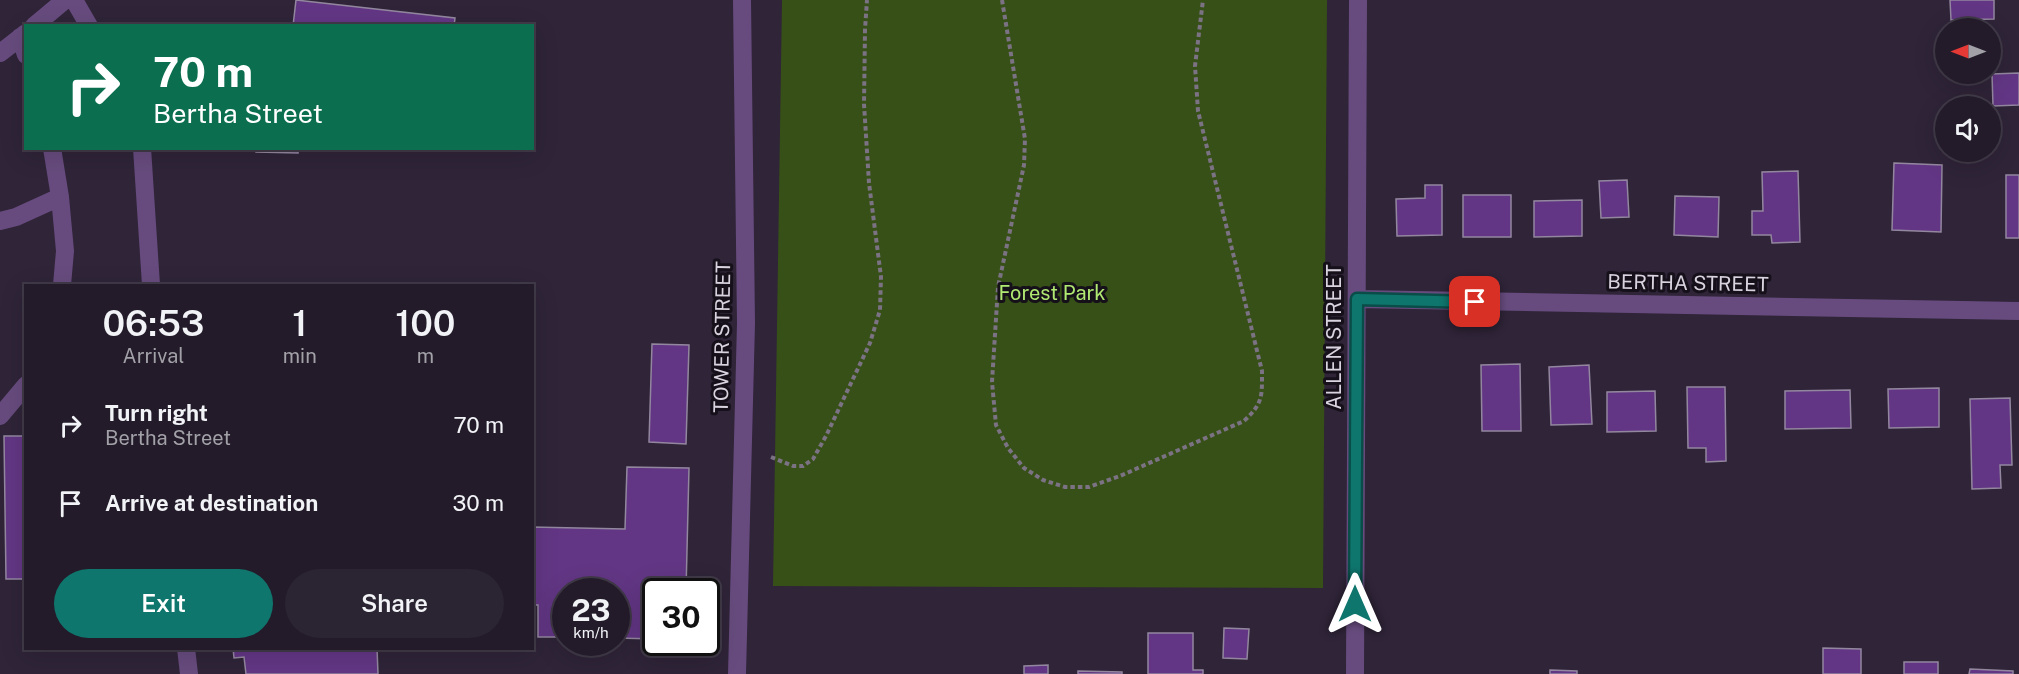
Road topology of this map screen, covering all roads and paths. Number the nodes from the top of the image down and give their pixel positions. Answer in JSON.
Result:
{"nodes":[{"id":1,"x":64,"y":0,"type":"edge"},
{"id":2,"x":74,"y":0,"type":"edge"},
{"id":3,"x":742,"y":0,"type":"edge"},
{"id":4,"x":867,"y":0,"type":"edge"},
{"id":5,"x":1002,"y":0,"type":"edge"},
{"id":6,"x":1203,"y":0,"type":"edge"},
{"id":7,"x":1358,"y":0,"type":"edge"},
{"id":8,"x":36,"y":24,"type":"edge"},
{"id":9,"x":88,"y":24,"type":"edge"},
{"id":10,"x":24,"y":34,"type":"edge"},
{"id":11,"x":0,"y":53,"type":"edge"},
{"id":12,"x":52,"y":150,"type":"edge"},
{"id":13,"x":142,"y":150,"type":"edge"},
{"id":14,"x":60,"y":197,"type":"junction"},
{"id":15,"x":0,"y":221,"type":"edge"},
{"id":16,"x":62,"y":284,"type":"edge"},
{"id":17,"x":151,"y":284,"type":"edge"},
{"id":18,"x":1357,"y":299,"type":"junction"},
{"id":19,"x":2019,"y":311,"type":"edge"},
{"id":20,"x":24,"y":387,"type":"edge"},
{"id":21,"x":0,"y":416,"type":"edge"},
{"id":22,"x":771,"y":458,"type":"dead end"},
{"id":23,"x":186,"y":650,"type":"edge"},
{"id":24,"x":189,"y":674,"type":"edge"},
{"id":25,"x":737,"y":674,"type":"edge"},
{"id":26,"x":1355,"y":674,"type":"edge"}],
"edges":[{"from":1,"to":8,"type":"street"},
{"from":2,"to":9,"type":"street"},
{"from":3,"to":25,"type":"street","name":"TOWER STREET"},
{"from":4,"to":22,"type":"path"},
{"from":5,"to":6,"type":"path"},
{"from":7,"to":18,"type":"street","name":"ALLEN STREET"},
{"from":10,"to":11,"type":"street"},
{"from":12,"to":14,"type":"street"},
{"from":13,"to":17,"type":"street"},
{"from":14,"to":15,"type":"street"},
{"from":14,"to":16,"type":"street"},
{"from":18,"to":19,"type":"street","name":"BERTHA STREET"},
{"from":18,"to":26,"type":"street","name":"ALLEN STREET"},
{"from":20,"to":21,"type":"street"},
{"from":23,"to":24,"type":"street"}]}
